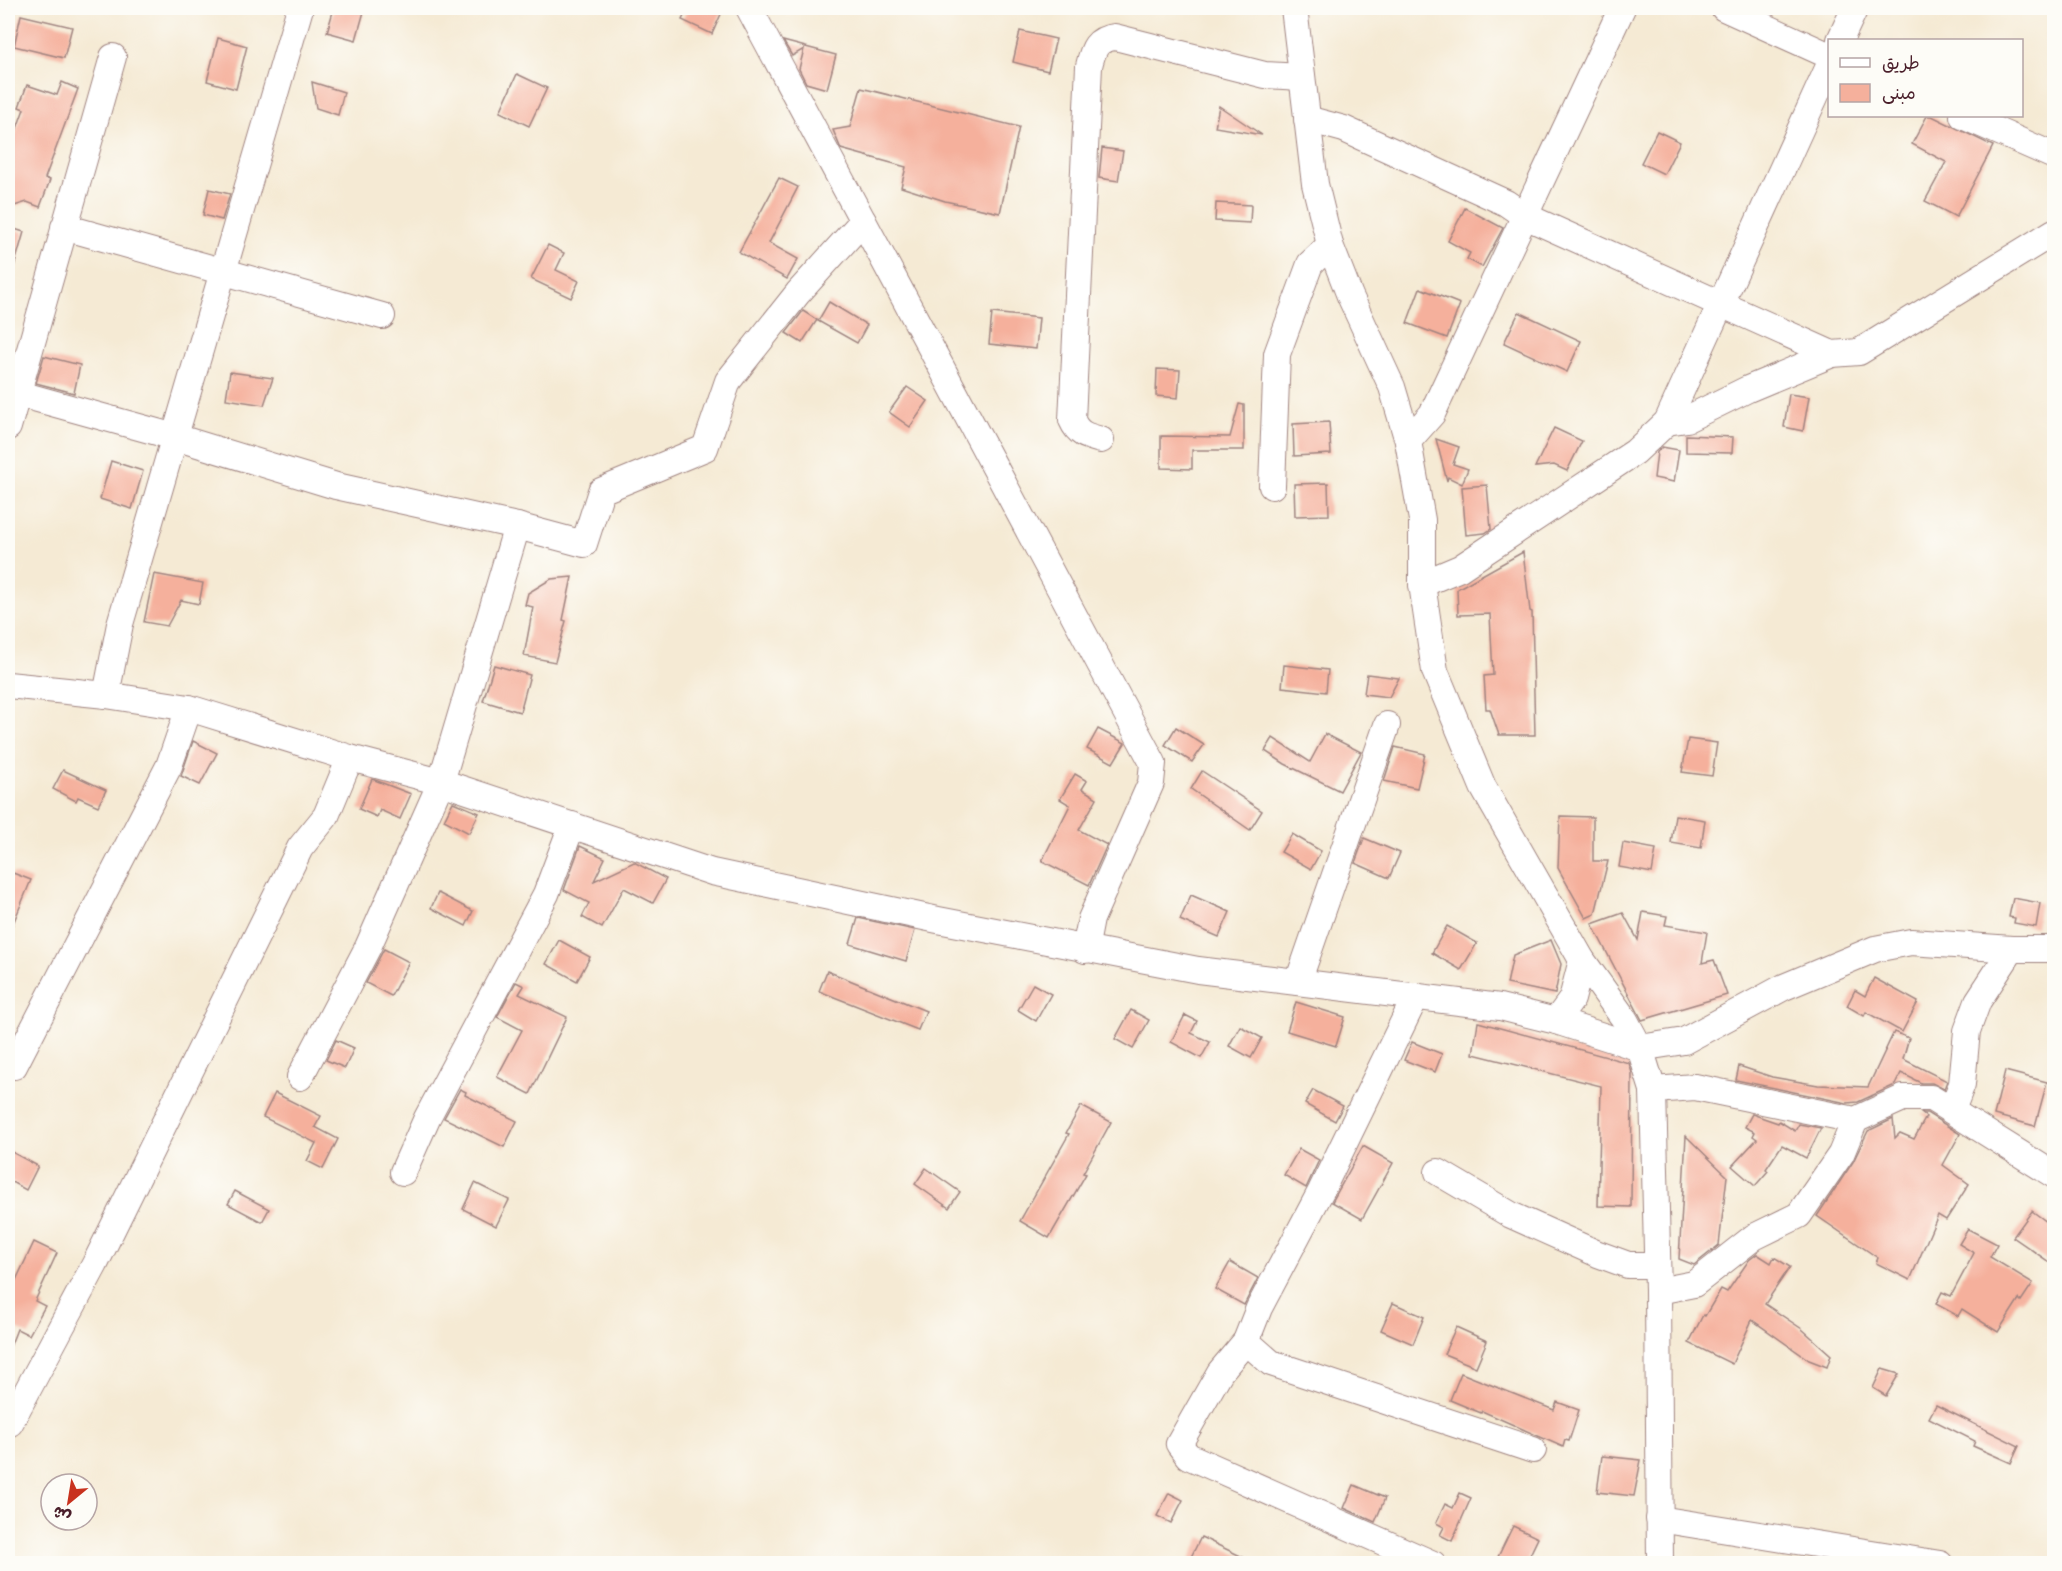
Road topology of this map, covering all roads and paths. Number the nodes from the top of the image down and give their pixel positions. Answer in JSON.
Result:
{"nodes":[{"id":1,"x":300,"y":8,"type":"edge"},
{"id":2,"x":749,"y":8,"type":"edge"},
{"id":3,"x":1294,"y":8,"type":"edge"},
{"id":4,"x":1622,"y":8,"type":"edge"},
{"id":5,"x":1724,"y":8,"type":"edge"},
{"id":6,"x":1855,"y":8,"type":"edge"},
{"id":7,"x":1840,"y":39,"type":"edge"},
{"id":8,"x":1828,"y":55,"type":"edge"},
{"id":9,"x":113,"y":57,"type":"dead end"},
{"id":10,"x":1828,"y":68,"type":"edge"},
{"id":11,"x":1302,"y":77,"type":"junction"},
{"id":12,"x":1965,"y":117,"type":"edge"},
{"id":13,"x":1307,"y":118,"type":"junction"},
{"id":14,"x":2055,"y":156,"type":"edge"},
{"id":15,"x":1526,"y":216,"type":"junction"},
{"id":16,"x":863,"y":221,"type":"junction"},
{"id":17,"x":64,"y":227,"type":"junction"},
{"id":18,"x":2055,"y":232,"type":"edge"},
{"id":19,"x":1330,"y":245,"type":"junction"},
{"id":20,"x":221,"y":270,"type":"junction"},
{"id":21,"x":1720,"y":302,"type":"junction"},
{"id":22,"x":382,"y":316,"type":"dead end"},
{"id":23,"x":1832,"y":354,"type":"junction"},
{"id":24,"x":16,"y":393,"type":"junction"},
{"id":25,"x":1667,"y":422,"type":"junction"},
{"id":26,"x":8,"y":427,"type":"edge"},
{"id":27,"x":176,"y":437,"type":"junction"},
{"id":28,"x":1101,"y":440,"type":"dead end"},
{"id":29,"x":1408,"y":441,"type":"junction"},
{"id":30,"x":1272,"y":486,"type":"dead end"},
{"id":31,"x":517,"y":526,"type":"junction"},
{"id":32,"x":1422,"y":584,"type":"junction"},
{"id":33,"x":8,"y":686,"type":"edge"},
{"id":34,"x":106,"y":695,"type":"junction"},
{"id":35,"x":189,"y":708,"type":"junction"},
{"id":36,"x":1387,"y":726,"type":"dead end"},
{"id":37,"x":350,"y":758,"type":"junction"},
{"id":38,"x":441,"y":782,"type":"junction"},
{"id":39,"x":572,"y":825,"type":"junction"},
{"id":40,"x":2012,"y":949,"type":"junction"},
{"id":41,"x":2055,"y":949,"type":"edge"},
{"id":42,"x":1085,"y":950,"type":"junction"},
{"id":43,"x":1582,"y":960,"type":"junction"},
{"id":44,"x":1298,"y":982,"type":"junction"},
{"id":45,"x":1416,"y":996,"type":"junction"},
{"id":46,"x":1556,"y":1021,"type":"junction"},
{"id":47,"x":1640,"y":1048,"type":"junction"},
{"id":48,"x":14,"y":1066,"type":"dead end"},
{"id":49,"x":300,"y":1077,"type":"dead end"},
{"id":50,"x":1653,"y":1090,"type":"junction"},
{"id":51,"x":1952,"y":1110,"type":"junction"},
{"id":52,"x":1855,"y":1120,"type":"junction"},
{"id":53,"x":403,"y":1172,"type":"dead end"},
{"id":54,"x":1438,"y":1173,"type":"dead end"},
{"id":55,"x":2055,"y":1175,"type":"edge"},
{"id":56,"x":1657,"y":1265,"type":"junction"},
{"id":57,"x":1658,"y":1291,"type":"junction"},
{"id":58,"x":1246,"y":1341,"type":"junction"},
{"id":59,"x":10,"y":1423,"type":"dead end"},
{"id":60,"x":1533,"y":1450,"type":"dead end"},
{"id":61,"x":1659,"y":1519,"type":"junction"},
{"id":62,"x":1433,"y":1563,"type":"edge"},
{"id":63,"x":1660,"y":1563,"type":"edge"},
{"id":64,"x":1940,"y":1563,"type":"edge"}],
"edges":[{"from":1,"to":20,"type":"street"},
{"from":2,"to":16,"type":"street"},
{"from":3,"to":11,"type":"street"},
{"from":4,"to":15,"type":"street"},
{"from":5,"to":8,"type":"street"},
{"from":6,"to":7,"type":"street"},
{"from":9,"to":17,"type":"street"},
{"from":10,"to":21,"type":"street"},
{"from":11,"to":13,"type":"street"},
{"from":11,"to":28,"type":"street"},
{"from":12,"to":14,"type":"street"},
{"from":13,"to":15,"type":"street"},
{"from":13,"to":19,"type":"street"},
{"from":15,"to":21,"type":"street"},
{"from":15,"to":29,"type":"street"},
{"from":16,"to":31,"type":"street"},
{"from":16,"to":42,"type":"street"},
{"from":17,"to":20,"type":"street"},
{"from":17,"to":24,"type":"street"},
{"from":18,"to":23,"type":"street"},
{"from":19,"to":29,"type":"street"},
{"from":19,"to":30,"type":"street"},
{"from":20,"to":22,"type":"street"},
{"from":20,"to":27,"type":"street"},
{"from":21,"to":23,"type":"street"},
{"from":21,"to":25,"type":"street"},
{"from":23,"to":25,"type":"street"},
{"from":24,"to":26,"type":"street"},
{"from":24,"to":27,"type":"street"},
{"from":25,"to":32,"type":"street"},
{"from":27,"to":31,"type":"street"},
{"from":27,"to":34,"type":"street"},
{"from":29,"to":32,"type":"street"},
{"from":31,"to":38,"type":"street"},
{"from":32,"to":43,"type":"street"},
{"from":33,"to":34,"type":"street"},
{"from":34,"to":35,"type":"street"},
{"from":35,"to":37,"type":"street"},
{"from":35,"to":48,"type":"street"},
{"from":36,"to":44,"type":"street"},
{"from":37,"to":38,"type":"street"},
{"from":37,"to":59,"type":"street"},
{"from":38,"to":39,"type":"street"},
{"from":38,"to":49,"type":"street"},
{"from":39,"to":42,"type":"street"},
{"from":39,"to":53,"type":"street"},
{"from":40,"to":41,"type":"street"},
{"from":40,"to":47,"type":"street"},
{"from":40,"to":51,"type":"street"},
{"from":42,"to":44,"type":"street"},
{"from":43,"to":46,"type":"street"},
{"from":43,"to":47,"type":"street"},
{"from":44,"to":45,"type":"street"},
{"from":45,"to":46,"type":"street"},
{"from":45,"to":58,"type":"street"},
{"from":46,"to":47,"type":"street"},
{"from":47,"to":50,"type":"street"},
{"from":50,"to":52,"type":"street"},
{"from":50,"to":56,"type":"street"},
{"from":51,"to":52,"type":"street"},
{"from":51,"to":55,"type":"street"},
{"from":52,"to":57,"type":"street"},
{"from":54,"to":56,"type":"street"},
{"from":56,"to":57,"type":"street"},
{"from":57,"to":61,"type":"street"},
{"from":58,"to":60,"type":"street"},
{"from":58,"to":62,"type":"street"},
{"from":61,"to":63,"type":"street"},
{"from":61,"to":64,"type":"street"}]}
